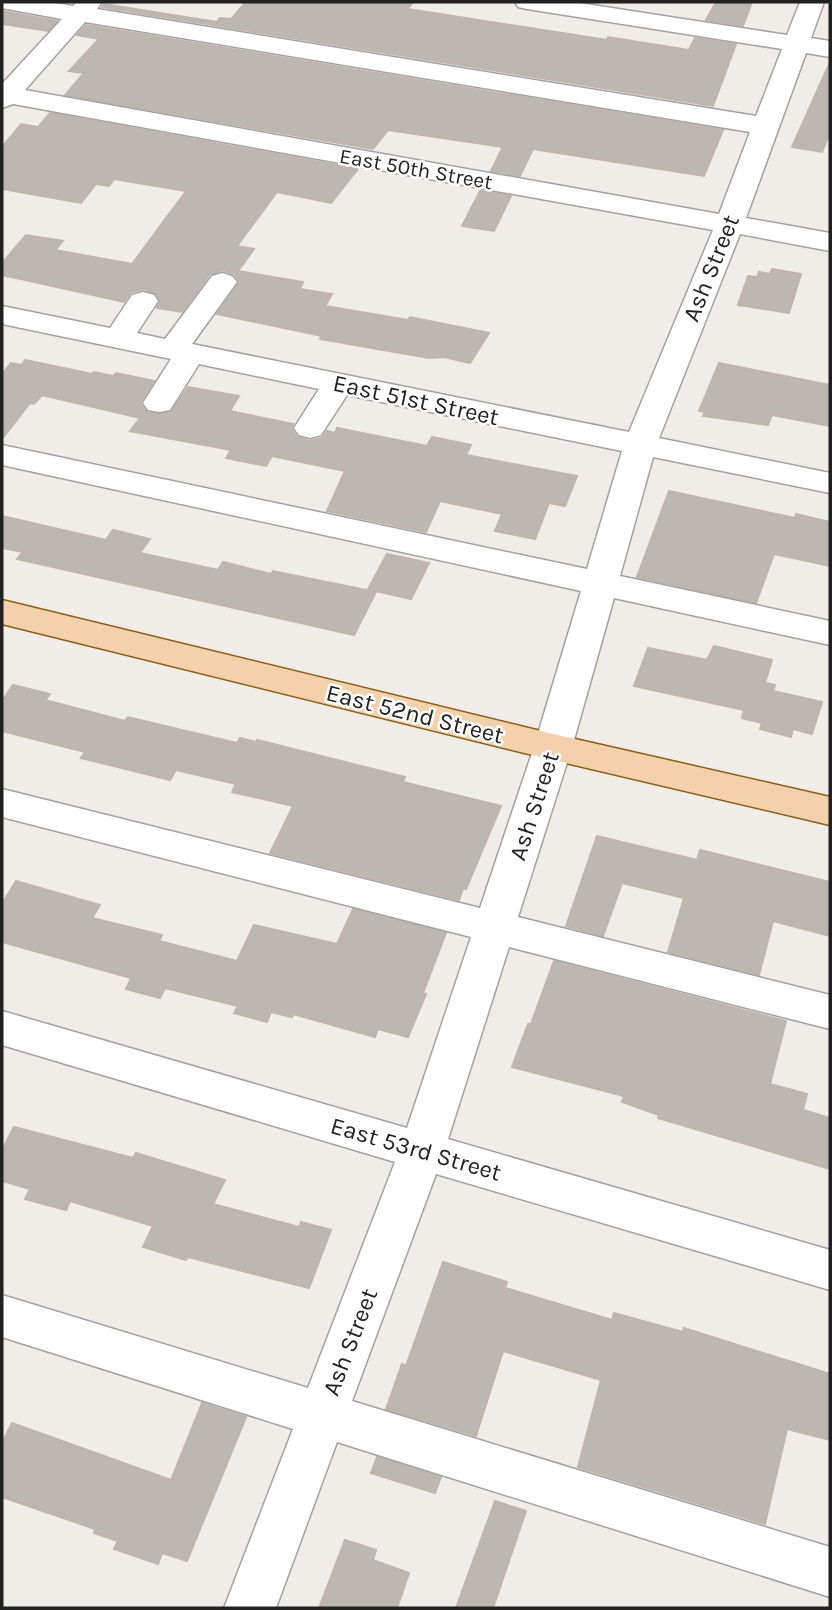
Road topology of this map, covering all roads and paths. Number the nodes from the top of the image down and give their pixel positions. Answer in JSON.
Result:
{"nodes":[{"id":1,"x":6,"y":2,"type":"edge"},
{"id":2,"x":527,"y":2,"type":"edge"},
{"id":3,"x":812,"y":2,"type":"edge"},
{"id":4,"x":84,"y":8,"type":"edge"},
{"id":5,"x":813,"y":47,"type":"edge"},
{"id":6,"x":3,"y":96,"type":"edge"},
{"id":7,"x":765,"y":127,"type":"junction"},
{"id":8,"x":729,"y":225,"type":"junction"},
{"id":9,"x":830,"y":242,"type":"edge"},
{"id":10,"x":229,"y":286,"type":"dead end"},
{"id":11,"x":143,"y":301,"type":"dead end"},
{"id":12,"x":2,"y":315,"type":"edge"},
{"id":13,"x":118,"y":339,"type":"junction"},
{"id":14,"x":186,"y":353,"type":"junction"},
{"id":15,"x":338,"y":384,"type":"junction"},
{"id":16,"x":159,"y":403,"type":"dead end"},
{"id":17,"x":310,"y":428,"type":"dead end"},
{"id":18,"x":640,"y":446,"type":"junction"},
{"id":19,"x":2,"y":454,"type":"edge"},
{"id":20,"x":830,"y":483,"type":"edge"},
{"id":21,"x":600,"y":583,"type":"junction"},
{"id":22,"x":2,"y":612,"type":"edge"},
{"id":23,"x":830,"y":633,"type":"edge"},
{"id":24,"x":553,"y":747,"type":"junction"},
{"id":25,"x":2,"y":803,"type":"edge"},
{"id":26,"x":830,"y":811,"type":"edge"},
{"id":27,"x":495,"y":926,"type":"junction"},
{"id":28,"x":830,"y":1012,"type":"edge"},
{"id":29,"x":2,"y":1028,"type":"edge"},
{"id":30,"x":422,"y":1150,"type":"junction"},
{"id":31,"x":830,"y":1270,"type":"edge"},
{"id":32,"x":2,"y":1315,"type":"edge"},
{"id":33,"x":323,"y":1414,"type":"junction"},
{"id":34,"x":830,"y":1572,"type":"edge"},
{"id":35,"x":250,"y":1608,"type":"edge"}],
"edges":[{"from":1,"to":4,"type":"street"},
{"from":2,"to":5,"type":"street"},
{"from":3,"to":5,"type":"street","name":"Ash Street"},
{"from":4,"to":6,"type":"street"},
{"from":4,"to":7,"type":"street"},
{"from":5,"to":7,"type":"street","name":"Ash Street"},
{"from":6,"to":8,"type":"street","name":"East 50th Street"},
{"from":7,"to":8,"type":"street","name":"Ash Street"},
{"from":8,"to":9,"type":"street","name":"East 50th Street"},
{"from":8,"to":18,"type":"street","name":"Ash Street"},
{"from":10,"to":14,"type":"street"},
{"from":11,"to":13,"type":"street"},
{"from":12,"to":13,"type":"street","name":"East 51st Street"},
{"from":13,"to":14,"type":"street","name":"East 51st Street"},
{"from":14,"to":15,"type":"street","name":"East 51st Street"},
{"from":14,"to":16,"type":"street"},
{"from":15,"to":17,"type":"street"},
{"from":15,"to":18,"type":"street","name":"East 51st Street"},
{"from":18,"to":20,"type":"street","name":"East 51st Street"},
{"from":18,"to":21,"type":"street","name":"Ash Street"},
{"from":19,"to":21,"type":"street"},
{"from":21,"to":23,"type":"street"},
{"from":21,"to":24,"type":"street","name":"Ash Street"},
{"from":22,"to":24,"type":"main road","name":"East 52nd Street"},
{"from":24,"to":26,"type":"main road","name":"East 52nd Street"},
{"from":24,"to":27,"type":"street","name":"Ash Street"},
{"from":25,"to":27,"type":"street"},
{"from":27,"to":28,"type":"street"},
{"from":27,"to":30,"type":"street","name":"Ash Street"},
{"from":29,"to":30,"type":"street","name":"East 53rd Street"},
{"from":30,"to":31,"type":"street","name":"East 53rd Street"},
{"from":30,"to":33,"type":"street","name":"Ash Street"},
{"from":32,"to":33,"type":"street"},
{"from":33,"to":34,"type":"street"},
{"from":33,"to":35,"type":"street","name":"Ash Street"}]}
